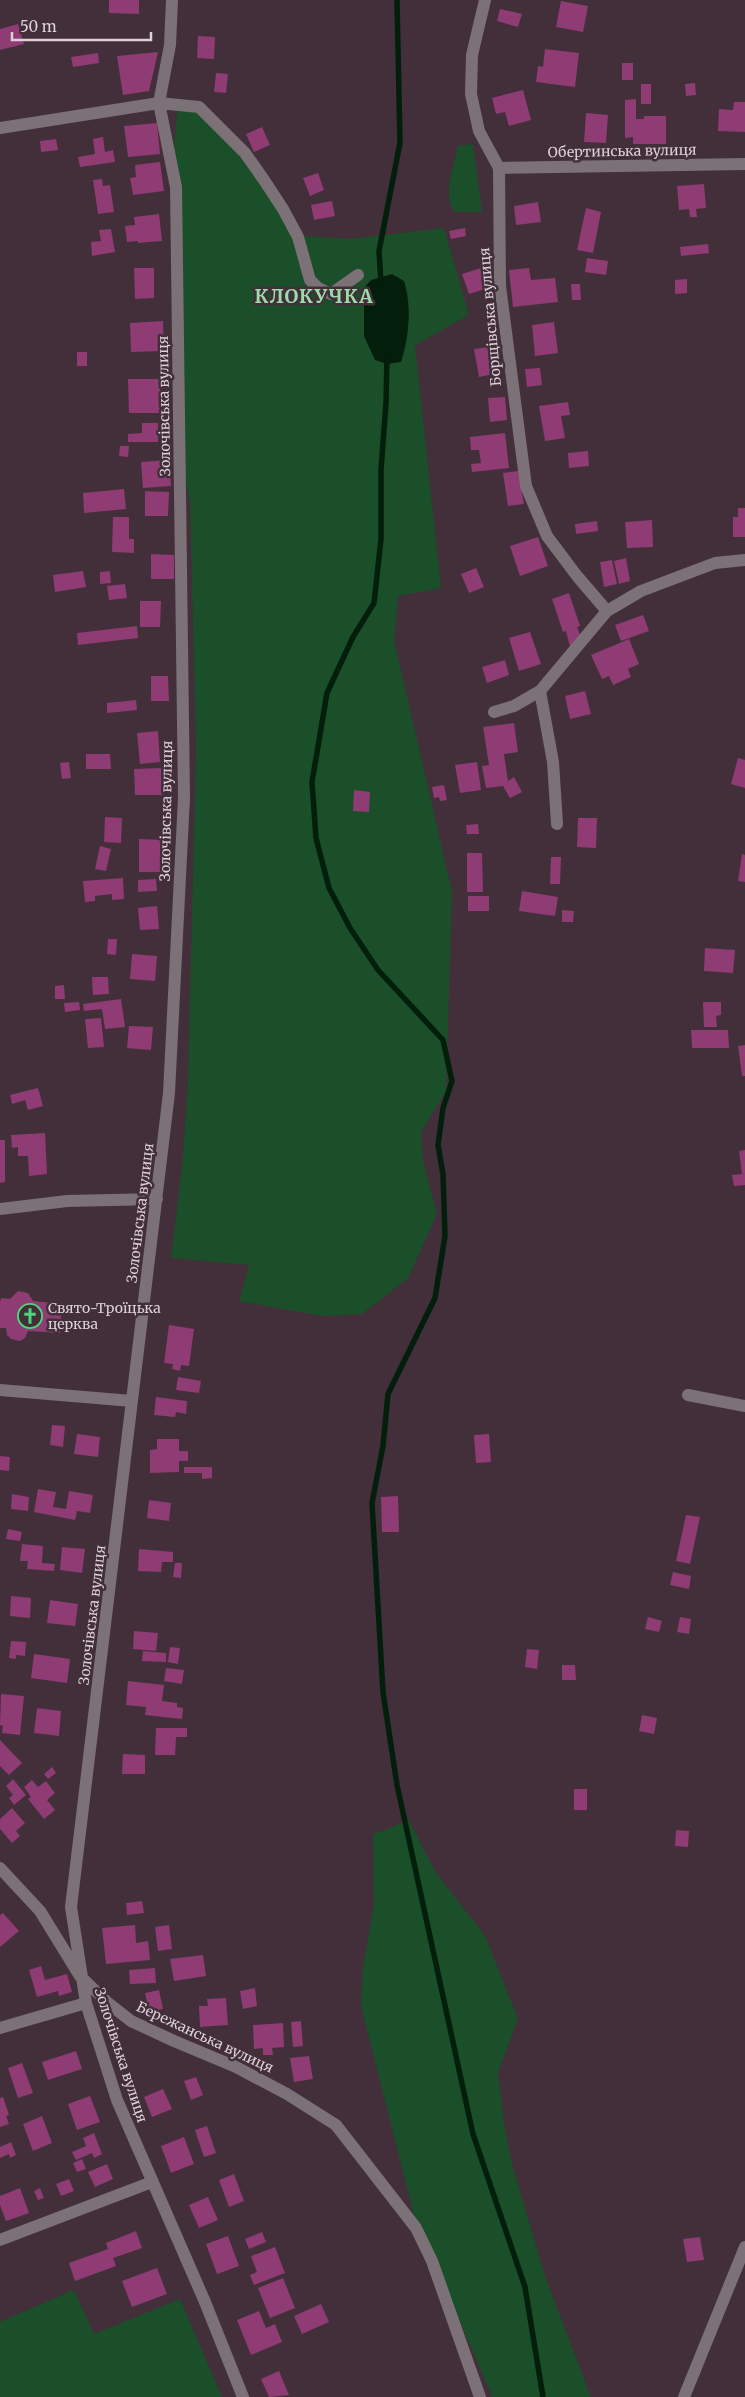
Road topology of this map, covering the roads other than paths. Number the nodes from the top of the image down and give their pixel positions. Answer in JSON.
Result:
{"nodes":[{"id":1,"x":172,"y":0,"type":"edge"},
{"id":2,"x":485,"y":0,"type":"edge"},
{"id":3,"x":159,"y":103,"type":"junction"},
{"id":4,"x":0,"y":128,"type":"edge"},
{"id":5,"x":745,"y":164,"type":"edge"},
{"id":6,"x":499,"y":168,"type":"junction"},
{"id":7,"x":358,"y":275,"type":"dead end"},
{"id":8,"x":745,"y":560,"type":"edge"},
{"id":9,"x":607,"y":611,"type":"junction"},
{"id":10,"x":540,"y":691,"type":"junction"},
{"id":11,"x":494,"y":712,"type":"dead end"},
{"id":12,"x":557,"y":824,"type":"dead end"},
{"id":13,"x":157,"y":1199,"type":"junction"},
{"id":14,"x":0,"y":1209,"type":"edge"},
{"id":15,"x":0,"y":1390,"type":"edge"},
{"id":16,"x":688,"y":1395,"type":"dead end"},
{"id":17,"x":132,"y":1401,"type":"junction"},
{"id":18,"x":745,"y":1406,"type":"edge"},
{"id":19,"x":0,"y":1868,"type":"edge"},
{"id":20,"x":80,"y":1976,"type":"junction"},
{"id":21,"x":86,"y":2004,"type":"junction"},
{"id":22,"x":0,"y":2028,"type":"edge"},
{"id":23,"x":152,"y":2182,"type":"junction"},
{"id":24,"x":0,"y":2240,"type":"edge"},
{"id":25,"x":745,"y":2247,"type":"edge"},
{"id":26,"x":243,"y":2397,"type":"edge"},
{"id":27,"x":480,"y":2397,"type":"edge"},
{"id":28,"x":684,"y":2397,"type":"edge"}],
"edges":[{"from":1,"to":3,"type":"street","name":"Золочівська вулиця"},
{"from":2,"to":6,"type":"street","name":"Борщівська вулиця"},
{"from":3,"to":4,"type":"street"},
{"from":3,"to":7,"type":"street"},
{"from":3,"to":13,"type":"street","name":"Золочівська вулиця"},
{"from":5,"to":6,"type":"street","name":"Обертинська вулиця"},
{"from":6,"to":9,"type":"street","name":"Борщівська вулиця"},
{"from":8,"to":9,"type":"street"},
{"from":9,"to":10,"type":"street"},
{"from":10,"to":11,"type":"street"},
{"from":10,"to":12,"type":"street"},
{"from":13,"to":14,"type":"street"},
{"from":13,"to":17,"type":"street","name":"Золочівська вулиця"},
{"from":15,"to":17,"type":"street"},
{"from":16,"to":18,"type":"street"},
{"from":17,"to":20,"type":"street","name":"Золочівська вулиця"},
{"from":19,"to":20,"type":"street","name":"Бережанська вулиця"},
{"from":20,"to":21,"type":"street","name":"Золочівська вулиця"},
{"from":20,"to":27,"type":"street","name":"Бережанська вулиця"},
{"from":21,"to":22,"type":"street"},
{"from":21,"to":23,"type":"street","name":"Золочівська вулиця"},
{"from":23,"to":24,"type":"street"},
{"from":23,"to":26,"type":"street","name":"Золочівська вулиця"},
{"from":25,"to":28,"type":"street"}]}
